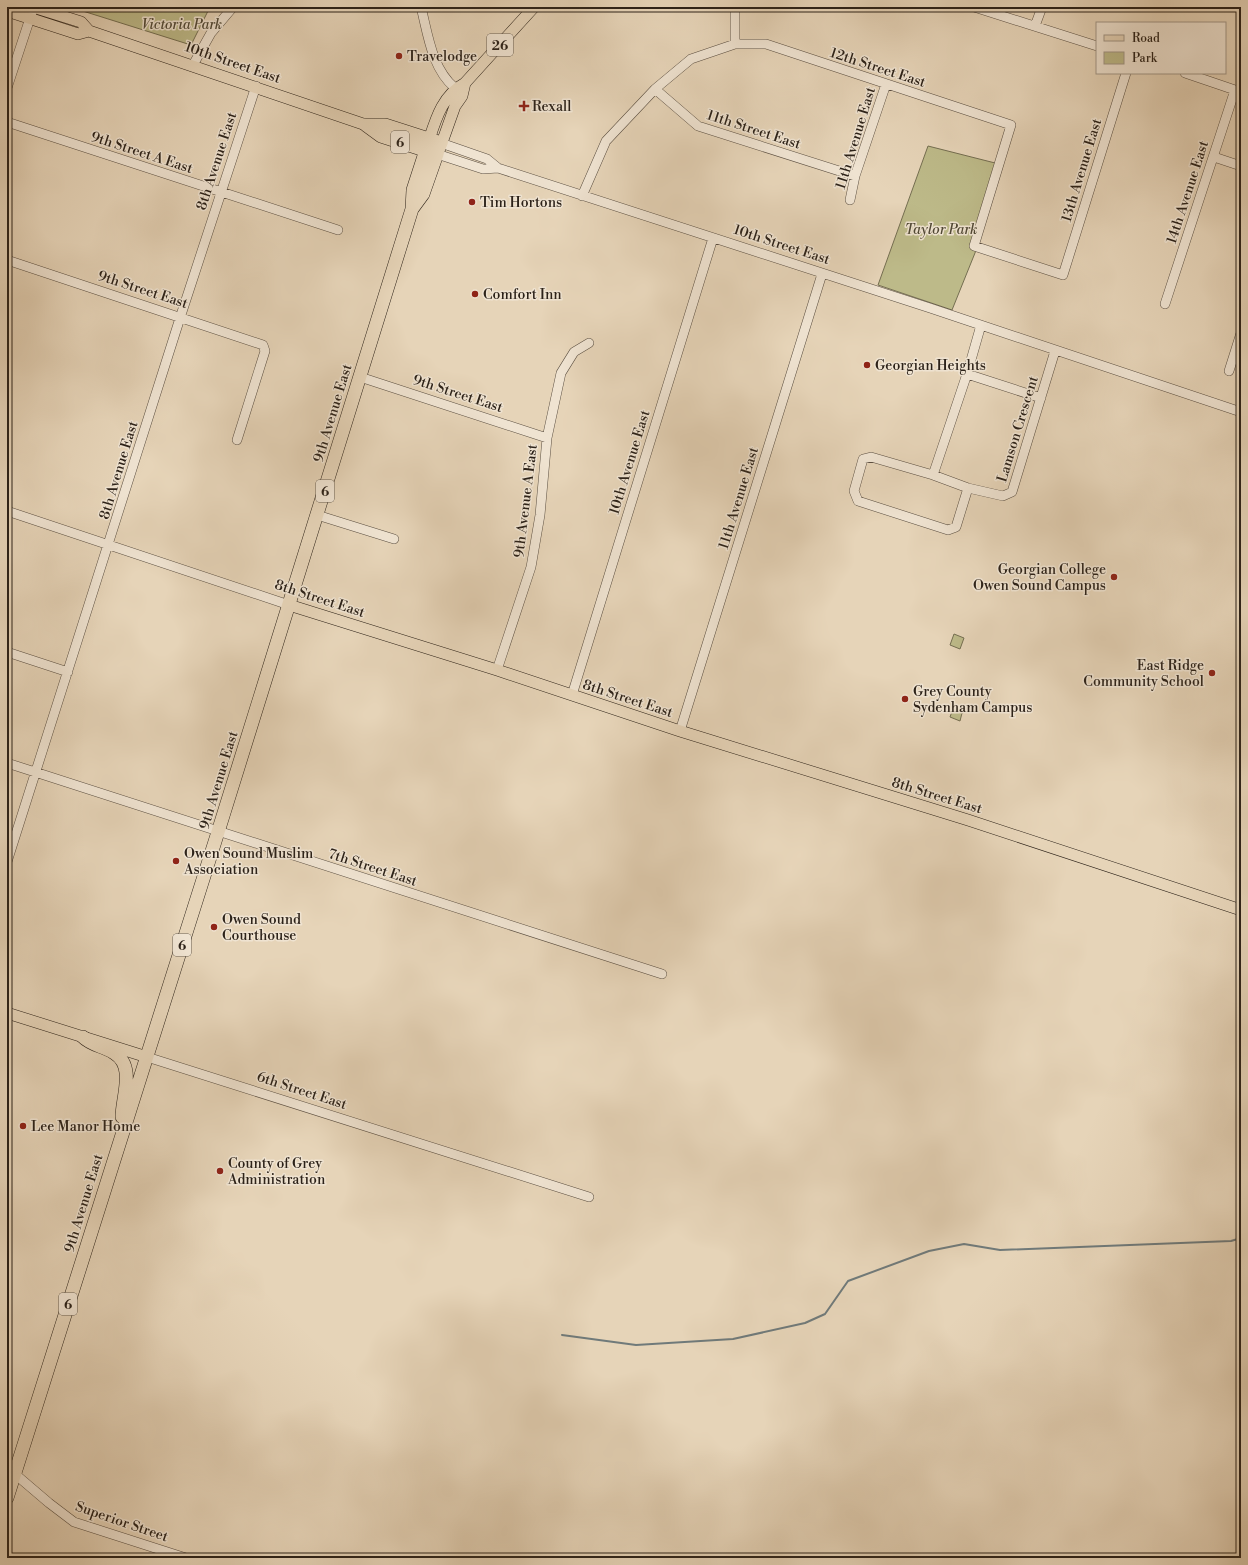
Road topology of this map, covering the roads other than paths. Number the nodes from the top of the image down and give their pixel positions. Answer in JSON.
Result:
{"nodes":[{"id":1,"x":33,"y":7,"type":"edge"},
{"id":2,"x":233,"y":7,"type":"edge"},
{"id":3,"x":421,"y":7,"type":"edge"},
{"id":4,"x":534,"y":7,"type":"edge"},
{"id":5,"x":735,"y":7,"type":"edge"},
{"id":6,"x":974,"y":7,"type":"edge"},
{"id":7,"x":1042,"y":7,"type":"edge"},
{"id":8,"x":7,"y":11,"type":"edge"},
{"id":9,"x":30,"y":18,"type":"junction"},
{"id":10,"x":1035,"y":26,"type":"junction"},
{"id":11,"x":89,"y":31,"type":"junction"},
{"id":12,"x":735,"y":44,"type":"junction"},
{"id":13,"x":1096,"y":46,"type":"edge"},
{"id":14,"x":193,"y":65,"type":"junction"},
{"id":15,"x":1126,"y":74,"type":"edge"},
{"id":16,"x":1188,"y":74,"type":"edge"},
{"id":17,"x":886,"y":84,"type":"junction"},
{"id":18,"x":256,"y":86,"type":"junction"},
{"id":19,"x":460,"y":86,"type":"junction"},
{"id":20,"x":7,"y":88,"type":"edge"},
{"id":21,"x":655,"y":89,"type":"junction"},
{"id":22,"x":7,"y":122,"type":"edge"},
{"id":23,"x":366,"y":125,"type":"joint"},
{"id":24,"x":433,"y":147,"type":"junction"},
{"id":25,"x":1214,"y":157,"type":"junction"},
{"id":26,"x":1241,"y":166,"type":"edge"},
{"id":27,"x":855,"y":176,"type":"junction"},
{"id":28,"x":220,"y":192,"type":"junction"},
{"id":29,"x":582,"y":196,"type":"junction"},
{"id":30,"x":850,"y":200,"type":"dead end"},
{"id":31,"x":338,"y":230,"type":"dead end"},
{"id":32,"x":713,"y":238,"type":"junction"},
{"id":33,"x":974,"y":246,"type":"joint"},
{"id":34,"x":7,"y":260,"type":"edge"},
{"id":35,"x":822,"y":274,"type":"junction"},
{"id":36,"x":1165,"y":304,"type":"dead end"},
{"id":37,"x":180,"y":318,"type":"junction"},
{"id":38,"x":981,"y":326,"type":"junction"},
{"id":39,"x":1241,"y":333,"type":"edge"},
{"id":40,"x":589,"y":343,"type":"dead end"},
{"id":41,"x":1239,"y":346,"type":"edge"},
{"id":42,"x":1055,"y":351,"type":"junction"},
{"id":43,"x":1230,"y":371,"type":"dead end"},
{"id":44,"x":967,"y":374,"type":"junction"},
{"id":45,"x":360,"y":377,"type":"junction"},
{"id":46,"x":1042,"y":398,"type":"junction"},
{"id":47,"x":1241,"y":412,"type":"edge"},
{"id":48,"x":547,"y":438,"type":"junction"},
{"id":49,"x":237,"y":440,"type":"dead end"},
{"id":50,"x":933,"y":475,"type":"junction"},
{"id":51,"x":968,"y":488,"type":"junction"},
{"id":52,"x":7,"y":511,"type":"edge"},
{"id":53,"x":317,"y":515,"type":"junction"},
{"id":54,"x":394,"y":539,"type":"dead end"},
{"id":55,"x":109,"y":545,"type":"junction"},
{"id":56,"x":290,"y":605,"type":"junction"},
{"id":57,"x":7,"y":652,"type":"edge"},
{"id":58,"x":497,"y":670,"type":"junction"},
{"id":59,"x":68,"y":672,"type":"junction"},
{"id":60,"x":572,"y":695,"type":"junction"},
{"id":61,"x":680,"y":730,"type":"junction"},
{"id":62,"x":7,"y":763,"type":"edge"},
{"id":63,"x":36,"y":772,"type":"junction"},
{"id":64,"x":218,"y":832,"type":"junction"},
{"id":65,"x":7,"y":862,"type":"edge"},
{"id":66,"x":1241,"y":910,"type":"edge"},
{"id":67,"x":662,"y":974,"type":"dead end"},
{"id":68,"x":7,"y":1013,"type":"edge"},
{"id":69,"x":83,"y":1037,"type":"junction"},
{"id":70,"x":147,"y":1057,"type":"junction"},
{"id":71,"x":121,"y":1135,"type":"junction"},
{"id":72,"x":589,"y":1196,"type":"dead end"},
{"id":73,"x":15,"y":1474,"type":"junction"},
{"id":74,"x":7,"y":1498,"type":"edge"},
{"id":75,"x":186,"y":1558,"type":"edge"}],
"edges":[{"from":1,"to":9,"type":"street"},
{"from":1,"to":11,"type":"main road","name":"10th Street East"},
{"from":2,"to":14,"type":"street"},
{"from":3,"to":19,"type":"street"},
{"from":4,"to":19,"type":"main road","name":"9th Avenue East","number":"26"},
{"from":5,"to":12,"type":"street"},
{"from":6,"to":10,"type":"street"},
{"from":7,"to":10,"type":"street"},
{"from":8,"to":9,"type":"main road","name":"10th Street East"},
{"from":9,"to":11,"type":"main road","name":"10th Street East"},
{"from":9,"to":20,"type":"street"},
{"from":10,"to":13,"type":"street"},
{"from":11,"to":14,"type":"main road","name":"10th Street East"},
{"from":12,"to":17,"type":"street","name":"12th Street East"},
{"from":12,"to":21,"type":"street"},
{"from":14,"to":18,"type":"main road","name":"10th Street East"},
{"from":15,"to":33,"type":"street","name":"13th Avenue East"},
{"from":16,"to":25,"type":"street","name":"14th Avenue East"},
{"from":17,"to":27,"type":"street","name":"11th Avenue East"},
{"from":17,"to":33,"type":"street","name":"12th Street East"},
{"from":18,"to":23,"type":"main road","name":"10th Street East"},
{"from":18,"to":28,"type":"street","name":"8th Avenue East"},
{"from":19,"to":24,"type":"main road","name":"9th Avenue East","number":"26"},
{"from":21,"to":27,"type":"street","name":"11th Street East"},
{"from":21,"to":29,"type":"street"},
{"from":22,"to":28,"type":"street","name":"9th Street A East"},
{"from":23,"to":24,"type":"highway","name":"10th Street East","number":"6"},
{"from":24,"to":29,"type":"street","name":"10th Street East"},
{"from":24,"to":45,"type":"highway","name":"9th Avenue East","number":"6"},
{"from":25,"to":26,"type":"street"},
{"from":25,"to":36,"type":"street","name":"14th Avenue East"},
{"from":27,"to":30,"type":"street","name":"11th Avenue East"},
{"from":28,"to":31,"type":"street","name":"9th Street A East"},
{"from":28,"to":37,"type":"street","name":"8th Avenue East"},
{"from":29,"to":32,"type":"street","name":"10th Street East"},
{"from":32,"to":35,"type":"street","name":"10th Street East"},
{"from":32,"to":60,"type":"street","name":"10th Avenue East"},
{"from":34,"to":37,"type":"street","name":"9th Street East"},
{"from":35,"to":38,"type":"street","name":"10th Street East"},
{"from":35,"to":61,"type":"street","name":"11th Avenue East"},
{"from":37,"to":49,"type":"street","name":"9th Street East"},
{"from":37,"to":55,"type":"street","name":"8th Avenue East"},
{"from":38,"to":42,"type":"street","name":"10th Street East"},
{"from":38,"to":44,"type":"street"},
{"from":39,"to":41,"type":"street"},
{"from":40,"to":48,"type":"street","name":"9th Avenue A East"},
{"from":41,"to":43,"type":"street"},
{"from":42,"to":46,"type":"street","name":"Lamson Crescent"},
{"from":42,"to":47,"type":"street","name":"10th Street East"},
{"from":44,"to":46,"type":"street"},
{"from":44,"to":50,"type":"street"},
{"from":45,"to":48,"type":"street","name":"9th Street East"},
{"from":45,"to":53,"type":"highway","name":"9th Avenue East","number":"6"},
{"from":46,"to":51,"type":"street","name":"Lamson Crescent"},
{"from":48,"to":58,"type":"street","name":"9th Avenue A East"},
{"from":50,"to":51,"type":"street","name":"Lamson Crescent"},
{"from":50,"to":51,"type":"street","name":"Lamson Crescent"},
{"from":52,"to":55,"type":"street","name":"8th Street East"},
{"from":53,"to":54,"type":"street"},
{"from":53,"to":56,"type":"highway","name":"9th Avenue East","number":"6"},
{"from":55,"to":56,"type":"street","name":"8th Street East"},
{"from":55,"to":59,"type":"street","name":"8th Avenue East"},
{"from":56,"to":58,"type":"main road","name":"8th Street East"},
{"from":56,"to":64,"type":"highway","name":"9th Avenue East","number":"6"},
{"from":57,"to":59,"type":"street"},
{"from":58,"to":60,"type":"main road","name":"8th Street East"},
{"from":59,"to":63,"type":"street","name":"8th Avenue East"},
{"from":60,"to":61,"type":"main road","name":"8th Street East"},
{"from":61,"to":66,"type":"main road","name":"8th Street East"},
{"from":62,"to":63,"type":"street","name":"7th Street East"},
{"from":63,"to":64,"type":"street","name":"7th Street East"},
{"from":63,"to":65,"type":"street","name":"8th Avenue East"},
{"from":64,"to":67,"type":"street","name":"7th Street East"},
{"from":64,"to":70,"type":"highway","name":"9th Avenue East","number":"6"},
{"from":68,"to":69,"type":"main road","name":"6th Street East"},
{"from":69,"to":70,"type":"main road","name":"6th Street East"},
{"from":69,"to":71,"type":"highway"},
{"from":70,"to":71,"type":"highway","name":"9th Avenue East","number":"6"},
{"from":70,"to":72,"type":"street","name":"6th Street East"},
{"from":71,"to":73,"type":"highway","name":"9th Avenue East","number":"6"},
{"from":73,"to":74,"type":"highway","number":"6"},
{"from":73,"to":75,"type":"street","name":"Superior Street"}]}
